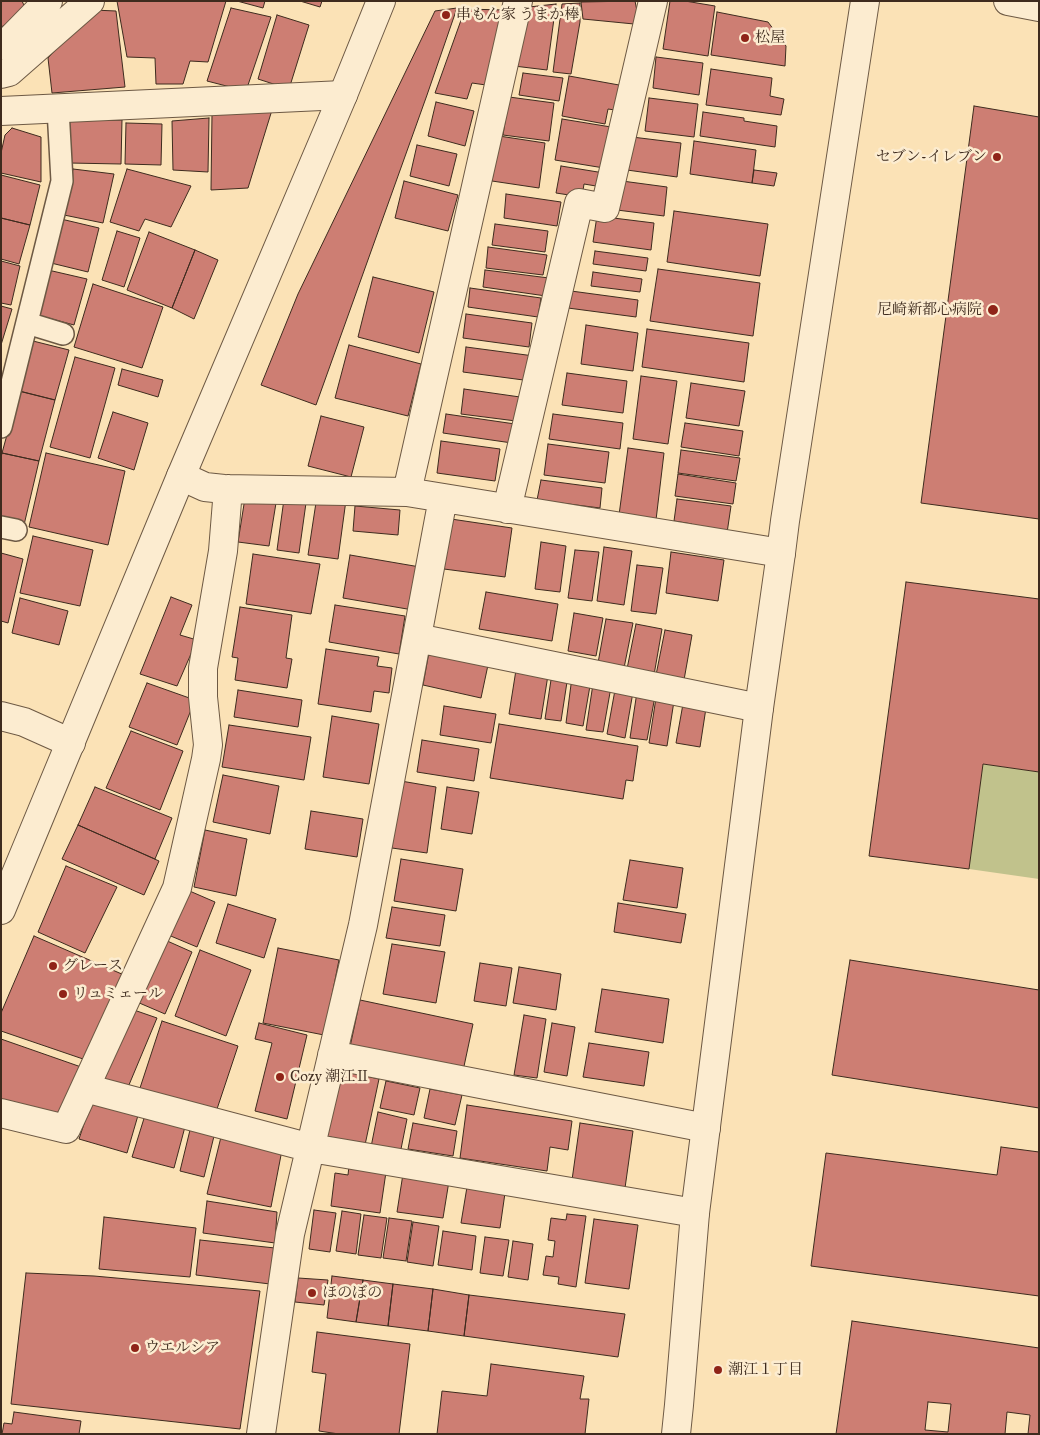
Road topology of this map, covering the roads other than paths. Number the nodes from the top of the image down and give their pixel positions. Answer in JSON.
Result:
{"nodes":[{"id":1,"x":48,"y":1,"type":"edge"},
{"id":2,"x":90,"y":1,"type":"edge"},
{"id":3,"x":381,"y":1,"type":"edge"},
{"id":4,"x":518,"y":1,"type":"edge"},
{"id":5,"x":653,"y":1,"type":"edge"},
{"id":6,"x":865,"y":1,"type":"edge"},
{"id":7,"x":1008,"y":1,"type":"edge"},
{"id":8,"x":1039,"y":7,"type":"edge"},
{"id":9,"x":1,"y":45,"type":"edge"},
{"id":10,"x":1,"y":74,"type":"edge"},
{"id":11,"x":343,"y":95,"type":"junction"},
{"id":12,"x":58,"y":109,"type":"junction"},
{"id":13,"x":1,"y":111,"type":"edge"},
{"id":14,"x":27,"y":323,"type":"junction"},
{"id":15,"x":63,"y":334,"type":"dead end"},
{"id":16,"x":1,"y":427,"type":"edge"},
{"id":17,"x":181,"y":476,"type":"junction"},
{"id":18,"x":228,"y":489,"type":"junction"},
{"id":19,"x":407,"y":492,"type":"junction"},
{"id":20,"x":443,"y":498,"type":"junction"},
{"id":21,"x":507,"y":509,"type":"junction"},
{"id":22,"x":781,"y":553,"type":"junction"},
{"id":23,"x":417,"y":638,"type":"junction"},
{"id":24,"x":759,"y":708,"type":"junction"},
{"id":25,"x":1,"y":716,"type":"edge"},
{"id":26,"x":71,"y":744,"type":"junction"},
{"id":27,"x":1,"y":910,"type":"edge"},
{"id":28,"x":332,"y":1055,"type":"junction"},
{"id":29,"x":85,"y":1088,"type":"junction"},
{"id":30,"x":1,"y":1113,"type":"edge"},
{"id":31,"x":706,"y":1128,"type":"junction"},
{"id":32,"x":310,"y":1148,"type":"junction"},
{"id":33,"x":694,"y":1212,"type":"junction"},
{"id":34,"x":261,"y":1434,"type":"edge"},
{"id":35,"x":676,"y":1434,"type":"edge"}],
"edges":[{"from":1,"to":9,"type":"street"},
{"from":2,"to":10,"type":"street"},
{"from":3,"to":11,"type":"street"},
{"from":4,"to":19,"type":"street"},
{"from":5,"to":21,"type":"street"},
{"from":6,"to":22,"type":"street"},
{"from":7,"to":8,"type":"street"},
{"from":11,"to":12,"type":"street"},
{"from":11,"to":17,"type":"street"},
{"from":12,"to":13,"type":"street"},
{"from":12,"to":14,"type":"lane"},
{"from":14,"to":15,"type":"lane"},
{"from":14,"to":16,"type":"lane"},
{"from":17,"to":18,"type":"street"},
{"from":17,"to":26,"type":"street"},
{"from":18,"to":19,"type":"street"},
{"from":18,"to":29,"type":"street"},
{"from":19,"to":20,"type":"street"},
{"from":20,"to":21,"type":"street"},
{"from":20,"to":23,"type":"street"},
{"from":21,"to":22,"type":"street"},
{"from":22,"to":24,"type":"street"},
{"from":23,"to":24,"type":"street"},
{"from":23,"to":28,"type":"street"},
{"from":24,"to":31,"type":"street"},
{"from":25,"to":26,"type":"street"},
{"from":26,"to":27,"type":"street"},
{"from":28,"to":31,"type":"street"},
{"from":28,"to":32,"type":"street"},
{"from":29,"to":30,"type":"street"},
{"from":29,"to":32,"type":"street"},
{"from":31,"to":33,"type":"street"},
{"from":32,"to":33,"type":"street"},
{"from":32,"to":34,"type":"street"},
{"from":33,"to":35,"type":"street"}]}
